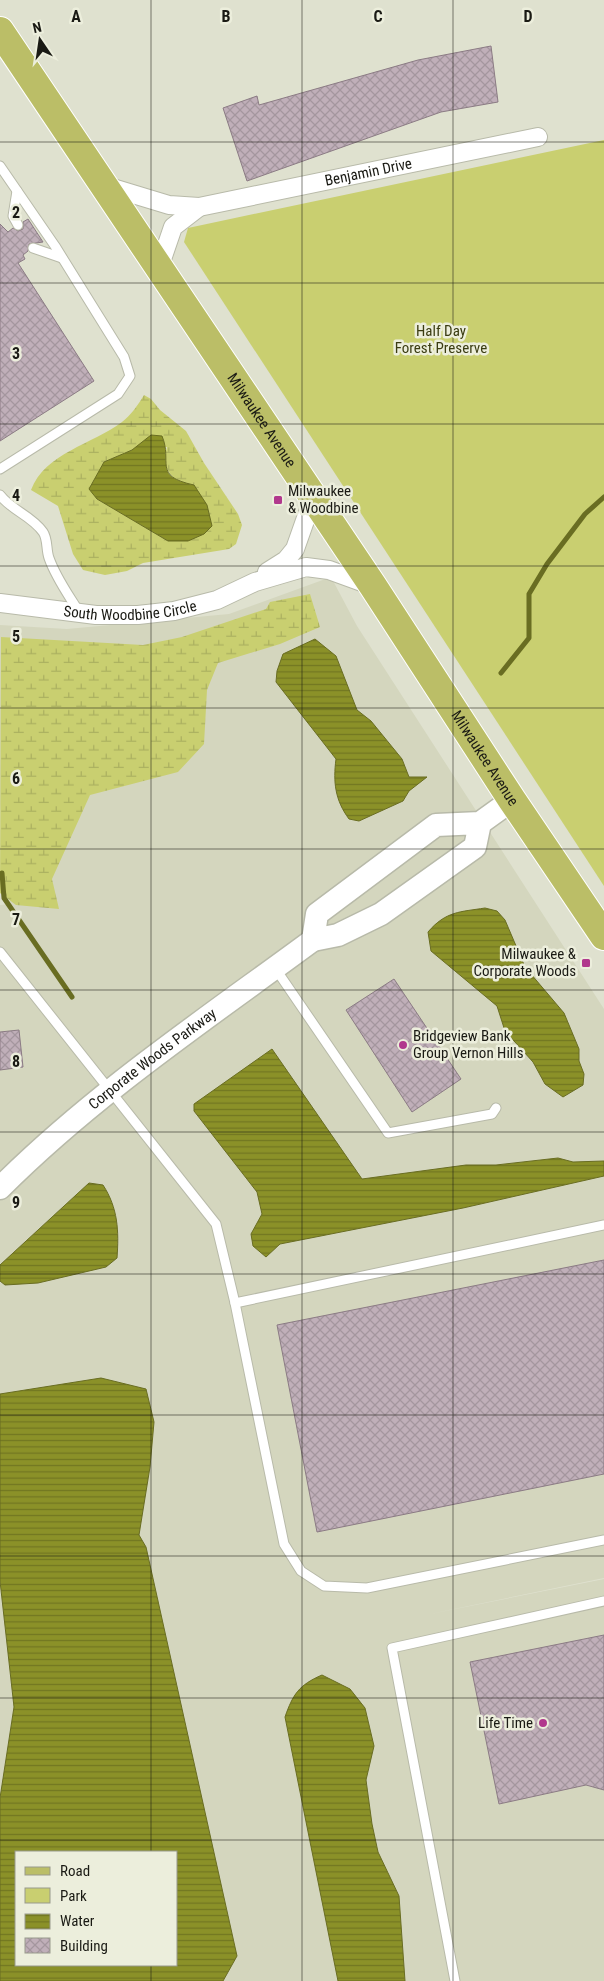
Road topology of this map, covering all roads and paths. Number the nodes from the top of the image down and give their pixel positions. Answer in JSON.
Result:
{"nodes":[{"id":1,"x":0,"y":31,"type":"edge"},
{"id":2,"x":538,"y":138,"type":"dead end"},
{"id":3,"x":0,"y":166,"type":"edge"},
{"id":4,"x":103,"y":185,"type":"junction"},
{"id":5,"x":17,"y":190,"type":"junction"},
{"id":6,"x":199,"y":207,"type":"junction"},
{"id":7,"x":18,"y":225,"type":"dead end"},
{"id":8,"x":33,"y":248,"type":"dead end"},
{"id":9,"x":62,"y":258,"type":"junction"},
{"id":10,"x":159,"y":268,"type":"junction"},
{"id":11,"x":0,"y":469,"type":"edge"},
{"id":12,"x":0,"y":495,"type":"edge"},
{"id":13,"x":313,"y":498,"type":"junction"},
{"id":14,"x":255,"y":582,"type":"junction"},
{"id":15,"x":372,"y":586,"type":"junction"},
{"id":16,"x":0,"y":603,"type":"edge"},
{"id":17,"x":80,"y":613,"type":"junction"},
{"id":18,"x":512,"y":800,"type":"junction"},
{"id":19,"x":480,"y":823,"type":"junction"},
{"id":20,"x":604,"y":936,"type":"edge"},
{"id":21,"x":313,"y":940,"type":"junction"},
{"id":22,"x":0,"y":952,"type":"edge"},
{"id":23,"x":275,"y":968,"type":"junction"},
{"id":24,"x":110,"y":1092,"type":"junction"},
{"id":25,"x":496,"y":1108,"type":"dead end"},
{"id":26,"x":0,"y":1188,"type":"edge"},
{"id":27,"x":604,"y":1224,"type":"edge"},
{"id":28,"x":235,"y":1303,"type":"junction"},
{"id":29,"x":604,"y":1540,"type":"edge"},
{"id":30,"x":604,"y":1601,"type":"edge"},
{"id":31,"x":456,"y":1981,"type":"edge"}],
"edges":[{"from":1,"to":4,"type":"main road","name":"Milwaukee Avenue"},
{"from":2,"to":6,"type":"street","name":"Benjamin Drive"},
{"from":3,"to":5,"type":"lane"},
{"from":4,"to":6,"type":"street","name":"Benjamin Drive"},
{"from":4,"to":10,"type":"main road","name":"Milwaukee Avenue"},
{"from":5,"to":7,"type":"lane"},
{"from":5,"to":9,"type":"lane"},
{"from":6,"to":10,"type":"street","name":"Benjamin Drive"},
{"from":8,"to":9,"type":"lane"},
{"from":9,"to":11,"type":"lane"},
{"from":10,"to":13,"type":"main road","name":"Milwaukee Avenue"},
{"from":12,"to":17,"type":"lane"},
{"from":13,"to":14,"type":"street","name":"South Woodbine Circle"},
{"from":13,"to":15,"type":"main road","name":"Milwaukee Avenue"},
{"from":14,"to":15,"type":"street","name":"South Woodbine Circle"},
{"from":14,"to":17,"type":"street","name":"South Woodbine Circle"},
{"from":15,"to":18,"type":"main road","name":"Milwaukee Avenue"},
{"from":16,"to":17,"type":"street","name":"South Woodbine Circle"},
{"from":18,"to":19,"type":"street"},
{"from":18,"to":20,"type":"main road","name":"Milwaukee Avenue"},
{"from":19,"to":21,"type":"street","name":"Corporate Woods Parkway"},
{"from":19,"to":21,"type":"street"},
{"from":21,"to":23,"type":"street","name":"Corporate Woods Parkway"},
{"from":22,"to":24,"type":"lane"},
{"from":23,"to":24,"type":"street","name":"Corporate Woods Parkway"},
{"from":23,"to":25,"type":"lane"},
{"from":24,"to":26,"type":"street","name":"Corporate Woods Parkway"},
{"from":24,"to":28,"type":"lane"},
{"from":27,"to":28,"type":"lane"},
{"from":28,"to":29,"type":"lane"},
{"from":30,"to":31,"type":"lane"}]}
